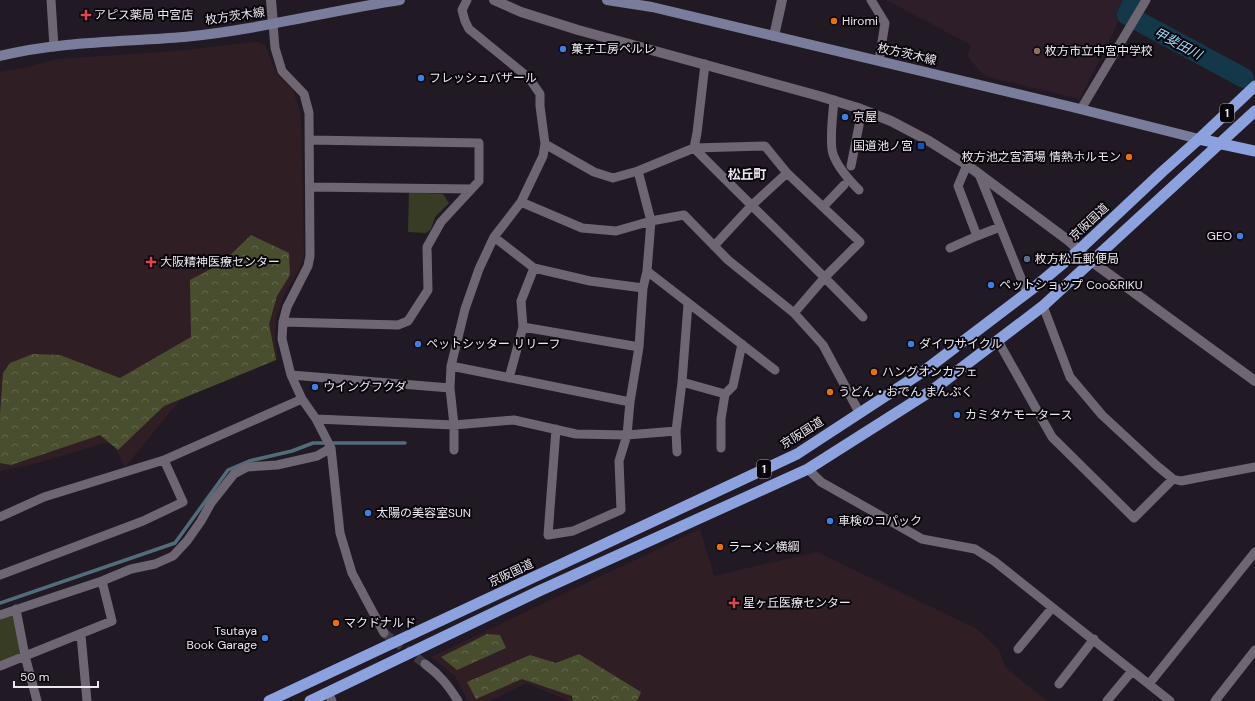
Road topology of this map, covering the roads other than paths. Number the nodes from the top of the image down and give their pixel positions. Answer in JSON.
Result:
{"nodes":[{"id":1,"x":51,"y":0,"type":"edge"},
{"id":2,"x":271,"y":0,"type":"edge"},
{"id":3,"x":400,"y":0,"type":"edge"},
{"id":4,"x":467,"y":0,"type":"edge"},
{"id":5,"x":494,"y":0,"type":"edge"},
{"id":6,"x":607,"y":0,"type":"edge"},
{"id":7,"x":782,"y":0,"type":"edge"},
{"id":8,"x":872,"y":0,"type":"edge"},
{"id":9,"x":1144,"y":2,"type":"edge"},
{"id":10,"x":273,"y":24,"type":"junction"},
{"id":11,"x":774,"y":36,"type":"junction"},
{"id":12,"x":54,"y":47,"type":"junction"},
{"id":13,"x":0,"y":56,"type":"edge"},
{"id":14,"x":879,"y":61,"type":"junction"},
{"id":15,"x":705,"y":64,"type":"junction"},
{"id":16,"x":1255,"y":86,"type":"edge"},
{"id":17,"x":834,"y":100,"type":"junction"},
{"id":18,"x":1081,"y":109,"type":"junction"},
{"id":19,"x":862,"y":110,"type":"junction"},
{"id":20,"x":1255,"y":111,"type":"edge"},
{"id":21,"x":310,"y":140,"type":"junction"},
{"id":22,"x":1199,"y":140,"type":"junction"},
{"id":23,"x":545,"y":144,"type":"junction"},
{"id":24,"x":1220,"y":144,"type":"junction"},
{"id":25,"x":694,"y":148,"type":"junction"},
{"id":26,"x":1255,"y":151,"type":"edge"},
{"id":27,"x":967,"y":165,"type":"junction"},
{"id":28,"x":851,"y":166,"type":"dead end"},
{"id":29,"x":638,"y":171,"type":"junction"},
{"id":30,"x":787,"y":173,"type":"junction"},
{"id":31,"x":979,"y":174,"type":"junction"},
{"id":32,"x":844,"y":185,"type":"dead end"},
{"id":33,"x":310,"y":187,"type":"junction"},
{"id":34,"x":471,"y":189,"type":"junction"},
{"id":35,"x":859,"y":190,"type":"dead end"},
{"id":36,"x":521,"y":202,"type":"junction"},
{"id":37,"x":751,"y":206,"type":"junction"},
{"id":38,"x":823,"y":207,"type":"junction"},
{"id":39,"x":651,"y":221,"type":"junction"},
{"id":40,"x":1000,"y":227,"type":"junction"},
{"id":41,"x":977,"y":236,"type":"junction"},
{"id":42,"x":494,"y":237,"type":"junction"},
{"id":43,"x":714,"y":246,"type":"junction"},
{"id":44,"x":950,"y":248,"type":"dead end"},
{"id":45,"x":1079,"y":250,"type":"junction"},
{"id":46,"x":1091,"y":261,"type":"junction"},
{"id":47,"x":534,"y":268,"type":"junction"},
{"id":48,"x":647,"y":271,"type":"junction"},
{"id":49,"x":825,"y":277,"type":"junction"},
{"id":50,"x":643,"y":288,"type":"junction"},
{"id":51,"x":1027,"y":293,"type":"junction"},
{"id":52,"x":688,"y":304,"type":"junction"},
{"id":53,"x":1043,"y":306,"type":"junction"},
{"id":54,"x":794,"y":313,"type":"junction"},
{"id":55,"x":863,"y":317,"type":"dead end"},
{"id":56,"x":282,"y":322,"type":"junction"},
{"id":57,"x":523,"y":327,"type":"junction"},
{"id":58,"x":998,"y":341,"type":"junction"},
{"id":59,"x":742,"y":344,"type":"junction"},
{"id":60,"x":639,"y":347,"type":"junction"},
{"id":61,"x":451,"y":366,"type":"junction"},
{"id":62,"x":775,"y":370,"type":"dead end"},
{"id":63,"x":291,"y":375,"type":"junction"},
{"id":64,"x":509,"y":378,"type":"junction"},
{"id":65,"x":1255,"y":381,"type":"edge"},
{"id":66,"x":682,"y":382,"type":"junction"},
{"id":67,"x":450,"y":388,"type":"junction"},
{"id":68,"x":725,"y":394,"type":"junction"},
{"id":69,"x":302,"y":399,"type":"junction"},
{"id":70,"x":630,"y":402,"type":"junction"},
{"id":71,"x":859,"y":412,"type":"junction"},
{"id":72,"x":316,"y":419,"type":"junction"},
{"id":73,"x":454,"y":425,"type":"junction"},
{"id":74,"x":556,"y":429,"type":"junction"},
{"id":75,"x":676,"y":431,"type":"junction"},
{"id":76,"x":627,"y":435,"type":"junction"},
{"id":77,"x":329,"y":444,"type":"junction"},
{"id":78,"x":721,"y":448,"type":"dead end"},
{"id":79,"x":454,"y":450,"type":"dead end"},
{"id":80,"x":677,"y":452,"type":"dead end"},
{"id":81,"x":164,"y":460,"type":"junction"},
{"id":82,"x":1255,"y":467,"type":"edge"},
{"id":83,"x":808,"y":469,"type":"junction"},
{"id":84,"x":1173,"y":479,"type":"junction"},
{"id":85,"x":0,"y":517,"type":"edge"},
{"id":86,"x":1255,"y":552,"type":"edge"},
{"id":87,"x":0,"y":575,"type":"edge"},
{"id":88,"x":532,"y":578,"type":"junction"},
{"id":89,"x":102,"y":581,"type":"junction"},
{"id":90,"x":540,"y":591,"type":"junction"},
{"id":91,"x":1052,"y":608,"type":"junction"},
{"id":92,"x":16,"y":609,"type":"junction"},
{"id":93,"x":0,"y":615,"type":"edge"},
{"id":94,"x":384,"y":634,"type":"tunnel mouth"},
{"id":95,"x":81,"y":635,"type":"junction"},
{"id":96,"x":1094,"y":639,"type":"junction"},
{"id":97,"x":1018,"y":650,"type":"dead end"},
{"id":98,"x":1255,"y":650,"type":"edge"},
{"id":99,"x":25,"y":656,"type":"junction"},
{"id":100,"x":425,"y":664,"type":"tunnel mouth"},
{"id":101,"x":0,"y":666,"type":"edge"},
{"id":102,"x":1132,"y":671,"type":"junction"},
{"id":103,"x":1059,"y":684,"type":"dead end"},
{"id":104,"x":1148,"y":684,"type":"junction"},
{"id":105,"x":330,"y":696,"type":"edge"},
{"id":106,"x":37,"y":701,"type":"edge"},
{"id":107,"x":87,"y":701,"type":"edge"},
{"id":108,"x":269,"y":701,"type":"edge"},
{"id":109,"x":310,"y":701,"type":"edge"},
{"id":110,"x":458,"y":701,"type":"edge"},
{"id":111,"x":1107,"y":701,"type":"edge"},
{"id":112,"x":1170,"y":701,"type":"edge"},
{"id":113,"x":1215,"y":701,"type":"edge"}],
"edges":[{"from":1,"to":12,"type":"street"},
{"from":2,"to":10,"type":"street"},
{"from":3,"to":10,"type":"main road","name":"枚方茨木線"},
{"from":4,"to":23,"type":"street"},
{"from":5,"to":15,"type":"street"},
{"from":6,"to":11,"type":"main road","name":"枚方茨木線"},
{"from":7,"to":11,"type":"street"},
{"from":8,"to":14,"type":"street"},
{"from":9,"to":18,"type":"street"},
{"from":10,"to":12,"type":"main road","name":"枚方茨木線"},
{"from":10,"to":21,"type":"street"},
{"from":11,"to":14,"type":"main road","name":"枚方茨木線"},
{"from":12,"to":13,"type":"main road","name":"枚方茨木線"},
{"from":14,"to":18,"type":"main road","name":"枚方茨木線"},
{"from":15,"to":17,"type":"street"},
{"from":15,"to":25,"type":"street"},
{"from":16,"to":22,"type":"highway","name":"京阪国道","number":"1"},
{"from":17,"to":19,"type":"street"},
{"from":17,"to":35,"type":"street"},
{"from":18,"to":22,"type":"main road","name":"枚方茨木線"},
{"from":19,"to":27,"type":"street"},
{"from":19,"to":28,"type":"street"},
{"from":20,"to":24,"type":"highway","number":"1"},
{"from":21,"to":33,"type":"street"},
{"from":21,"to":34,"type":"street"},
{"from":22,"to":24,"type":"highway"},
{"from":22,"to":45,"type":"highway","name":"京阪国道","number":"1"},
{"from":23,"to":29,"type":"street"},
{"from":23,"to":36,"type":"street"},
{"from":24,"to":26,"type":"highway"},
{"from":24,"to":46,"type":"highway","number":"1"},
{"from":25,"to":29,"type":"street"},
{"from":25,"to":30,"type":"street"},
{"from":25,"to":37,"type":"street"},
{"from":27,"to":31,"type":"street"},
{"from":27,"to":41,"type":"street"},
{"from":29,"to":39,"type":"street"},
{"from":30,"to":37,"type":"street"},
{"from":30,"to":38,"type":"street"},
{"from":31,"to":40,"type":"street"},
{"from":31,"to":45,"type":"street"},
{"from":32,"to":38,"type":"street"},
{"from":33,"to":34,"type":"street"},
{"from":33,"to":56,"type":"street"},
{"from":34,"to":56,"type":"street"},
{"from":36,"to":39,"type":"street"},
{"from":36,"to":42,"type":"street"},
{"from":37,"to":43,"type":"street"},
{"from":37,"to":49,"type":"street"},
{"from":38,"to":49,"type":"street"},
{"from":39,"to":43,"type":"street"},
{"from":39,"to":48,"type":"street"},
{"from":40,"to":41,"type":"street"},
{"from":40,"to":51,"type":"street"},
{"from":41,"to":44,"type":"street"},
{"from":42,"to":47,"type":"street"},
{"from":42,"to":61,"type":"street"},
{"from":43,"to":54,"type":"street"},
{"from":45,"to":46,"type":"street"},
{"from":45,"to":51,"type":"highway","name":"京阪国道","number":"1"},
{"from":46,"to":53,"type":"highway","number":"1"},
{"from":46,"to":65,"type":"street"},
{"from":47,"to":50,"type":"street"},
{"from":47,"to":57,"type":"street"},
{"from":48,"to":50,"type":"street"},
{"from":48,"to":52,"type":"street"},
{"from":49,"to":54,"type":"street"},
{"from":49,"to":55,"type":"street"},
{"from":50,"to":60,"type":"street"},
{"from":51,"to":71,"type":"highway","name":"京阪国道","number":"1"},
{"from":52,"to":59,"type":"street"},
{"from":52,"to":66,"type":"street"},
{"from":53,"to":58,"type":"highway","number":"1"},
{"from":53,"to":84,"type":"street"},
{"from":54,"to":71,"type":"street"},
{"from":56,"to":63,"type":"street"},
{"from":57,"to":60,"type":"street"},
{"from":57,"to":64,"type":"street"},
{"from":58,"to":83,"type":"highway","number":"1"},
{"from":58,"to":84,"type":"street"},
{"from":59,"to":62,"type":"street"},
{"from":59,"to":68,"type":"street"},
{"from":60,"to":70,"type":"street"},
{"from":61,"to":64,"type":"street"},
{"from":61,"to":67,"type":"street"},
{"from":63,"to":67,"type":"street"},
{"from":63,"to":69,"type":"street"},
{"from":64,"to":70,"type":"street"},
{"from":66,"to":68,"type":"street"},
{"from":66,"to":75,"type":"street"},
{"from":67,"to":73,"type":"street"},
{"from":68,"to":78,"type":"street"},
{"from":69,"to":72,"type":"street"},
{"from":69,"to":81,"type":"street"},
{"from":70,"to":76,"type":"street"},
{"from":71,"to":88,"type":"highway","name":"京阪国道","number":"1"},
{"from":72,"to":73,"type":"street"},
{"from":72,"to":77,"type":"street"},
{"from":73,"to":74,"type":"street"},
{"from":73,"to":79,"type":"street"},
{"from":74,"to":76,"type":"street"},
{"from":74,"to":76,"type":"street"},
{"from":75,"to":76,"type":"street"},
{"from":75,"to":80,"type":"street"},
{"from":77,"to":89,"type":"street"},
{"from":77,"to":94,"type":"street"},
{"from":81,"to":85,"type":"street"},
{"from":81,"to":87,"type":"street"},
{"from":82,"to":84,"type":"street"},
{"from":83,"to":90,"type":"highway","number":"1"},
{"from":83,"to":91,"type":"street"},
{"from":86,"to":104,"type":"street"},
{"from":88,"to":90,"type":"street"},
{"from":88,"to":108,"type":"highway","name":"京阪国道","number":"1"},
{"from":89,"to":92,"type":"street"},
{"from":89,"to":95,"type":"street"},
{"from":90,"to":105,"type":"highway","number":"1"},
{"from":91,"to":96,"type":"street"},
{"from":91,"to":97,"type":"street"},
{"from":92,"to":93,"type":"street"},
{"from":92,"to":99,"type":"street"},
{"from":95,"to":99,"type":"street"},
{"from":95,"to":107,"type":"street"},
{"from":96,"to":102,"type":"street"},
{"from":96,"to":103,"type":"street"},
{"from":98,"to":113,"type":"street"},
{"from":99,"to":101,"type":"street"},
{"from":99,"to":106,"type":"street"},
{"from":100,"to":110,"type":"street"},
{"from":102,"to":104,"type":"street"},
{"from":102,"to":111,"type":"street"},
{"from":104,"to":112,"type":"street"},
{"from":105,"to":109,"type":"highway","number":"1"}]}
